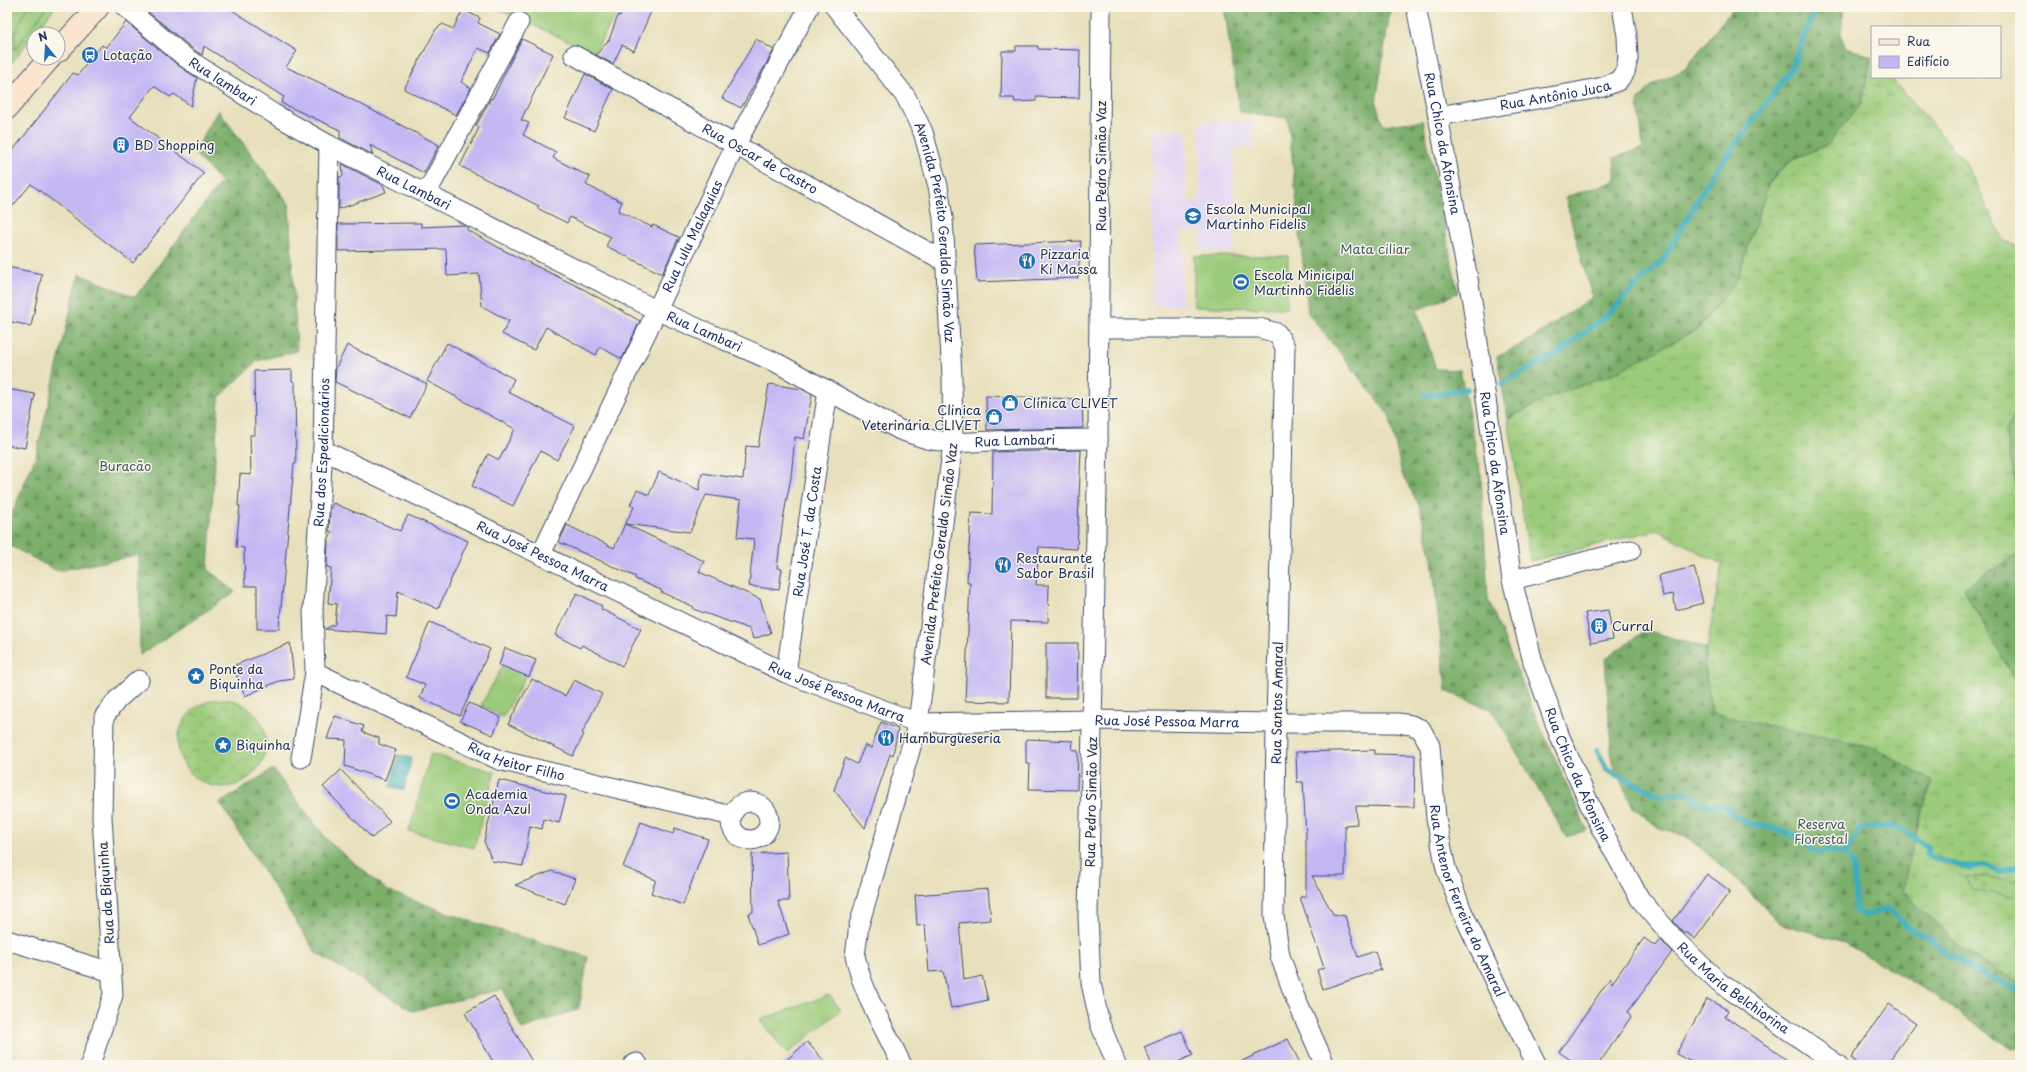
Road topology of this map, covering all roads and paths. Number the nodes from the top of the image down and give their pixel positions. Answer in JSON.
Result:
{"nodes":[{"id":1,"x":98,"y":7,"type":"edge"},
{"id":2,"x":125,"y":7,"type":"edge"},
{"id":3,"x":809,"y":7,"type":"edge"},
{"id":4,"x":835,"y":7,"type":"edge"},
{"id":5,"x":1101,"y":7,"type":"edge"},
{"id":6,"x":1416,"y":7,"type":"edge"},
{"id":7,"x":1622,"y":7,"type":"edge"},
{"id":8,"x":519,"y":22,"type":"dead end"},
{"id":9,"x":66,"y":41,"type":"edge"},
{"id":10,"x":574,"y":55,"type":"dead end"},
{"id":11,"x":40,"y":66,"type":"edge"},
{"id":12,"x":43,"y":66,"type":"edge"},
{"id":13,"x":7,"y":92,"type":"edge"},
{"id":14,"x":7,"y":108,"type":"edge"},
{"id":15,"x":1438,"y":116,"type":"junction"},
{"id":16,"x":736,"y":144,"type":"junction"},
{"id":17,"x":328,"y":145,"type":"junction"},
{"id":18,"x":426,"y":194,"type":"junction"},
{"id":19,"x":946,"y":262,"type":"junction"},
{"id":20,"x":656,"y":310,"type":"junction"},
{"id":21,"x":1100,"y":328,"type":"junction"},
{"id":22,"x":828,"y":390,"type":"junction"},
{"id":23,"x":1098,"y":439,"type":"junction"},
{"id":24,"x":953,"y":443,"type":"junction"},
{"id":25,"x":323,"y":450,"type":"junction"},
{"id":26,"x":1631,"y":550,"type":"dead end"},
{"id":27,"x":541,"y":554,"type":"junction"},
{"id":28,"x":1512,"y":580,"type":"junction"},
{"id":29,"x":315,"y":672,"type":"junction"},
{"id":30,"x":786,"y":672,"type":"junction"},
{"id":31,"x":139,"y":680,"type":"dead end"},
{"id":32,"x":1092,"y":720,"type":"junction"},
{"id":33,"x":918,"y":723,"type":"junction"},
{"id":34,"x":1276,"y":723,"type":"junction"},
{"id":35,"x":1421,"y":729,"type":"joint"},
{"id":36,"x":301,"y":758,"type":"dead end"},
{"id":37,"x":732,"y":816,"type":"dead end"},
{"id":38,"x":1640,"y":899,"type":"joint"},
{"id":39,"x":7,"y":940,"type":"edge"},
{"id":40,"x":112,"y":972,"type":"junction"},
{"id":41,"x":90,"y":1065,"type":"edge"},
{"id":42,"x":902,"y":1065,"type":"edge"},
{"id":43,"x":1117,"y":1065,"type":"edge"},
{"id":44,"x":1325,"y":1065,"type":"edge"},
{"id":45,"x":1537,"y":1065,"type":"edge"},
{"id":46,"x":1838,"y":1065,"type":"edge"}],
"edges":[{"from":1,"to":9,"type":"main road"},
{"from":2,"to":17,"type":"street","name":"Rua lambari"},
{"from":3,"to":16,"type":"street","name":"Rua Lulu Malaquias"},
{"from":4,"to":19,"type":"street","name":"Avenida Prefeito Geraldo Simão Vaz"},
{"from":5,"to":21,"type":"street","name":"Rua Pedro Simão Vaz"},
{"from":6,"to":15,"type":"street","name":"Rua Chico da Afonsina"},
{"from":7,"to":15,"type":"street","name":"Rua Antônio Juca"},
{"from":8,"to":18,"type":"street"},
{"from":10,"to":16,"type":"street","name":"Rua Oscar de Castro"},
{"from":11,"to":13,"type":"main road"},
{"from":12,"to":14,"type":"main road"},
{"from":15,"to":28,"type":"street","name":"Rua Chico da Afonsina"},
{"from":16,"to":19,"type":"street","name":"Rua Oscar de Castro"},
{"from":16,"to":20,"type":"street","name":"Rua Lulu Malaquias"},
{"from":17,"to":18,"type":"street","name":"Rua Lambari"},
{"from":17,"to":25,"type":"street","name":"Rua dos Espedicionários"},
{"from":18,"to":20,"type":"street","name":"Rua Lambari"},
{"from":19,"to":24,"type":"street","name":"Avenida Prefeito Geraldo Simão Vaz"},
{"from":20,"to":22,"type":"street","name":"Rua Lambari"},
{"from":20,"to":27,"type":"street","name":"Rua Lulu Malaquias"},
{"from":21,"to":23,"type":"street","name":"Rua Pedro Simão Vaz"},
{"from":21,"to":34,"type":"street","name":"Rua Santos Amaral"},
{"from":22,"to":24,"type":"street","name":"Rua Lambari"},
{"from":22,"to":30,"type":"street","name":"Rua José T. da Costa"},
{"from":23,"to":24,"type":"street","name":"Rua Lambari"},
{"from":23,"to":32,"type":"street","name":"Rua Pedro Simão Vaz"},
{"from":24,"to":33,"type":"street","name":"Avenida Prefeito Geraldo Simão Vaz"},
{"from":25,"to":27,"type":"street","name":"Rua José Pessoa Marra"},
{"from":25,"to":29,"type":"street","name":"Rua dos Espedicionários"},
{"from":26,"to":28,"type":"street"},
{"from":27,"to":30,"type":"street","name":"Rua José Pessoa Marra"},
{"from":28,"to":38,"type":"street","name":"Rua Chico da Afonsina"},
{"from":29,"to":36,"type":"street","name":"Rua dos Espedicionários"},
{"from":29,"to":37,"type":"street","name":"Rua Heitor Filho"},
{"from":30,"to":33,"type":"street","name":"Rua José Pessoa Marra"},
{"from":31,"to":40,"type":"street","name":"Rua da Biquinha"},
{"from":32,"to":33,"type":"street","name":"Rua José Pessoa Marra"},
{"from":32,"to":34,"type":"street","name":"Rua José Pessoa Marra"},
{"from":32,"to":43,"type":"street","name":"Rua Pedro Simão Vaz"},
{"from":33,"to":42,"type":"street","name":"Avenida Prefeito Geraldo Simão Vaz"},
{"from":34,"to":35,"type":"street","name":"Rua José Pessoa Marra"},
{"from":34,"to":44,"type":"street","name":"Rua Santos Amaral"},
{"from":35,"to":45,"type":"street","name":"Rua Antenor Ferreira do Amaral"},
{"from":38,"to":46,"type":"street","name":"Rua Maria Belchiorina"},
{"from":39,"to":40,"type":"street"},
{"from":40,"to":41,"type":"street","name":"Rua da Biquinha"}]}
